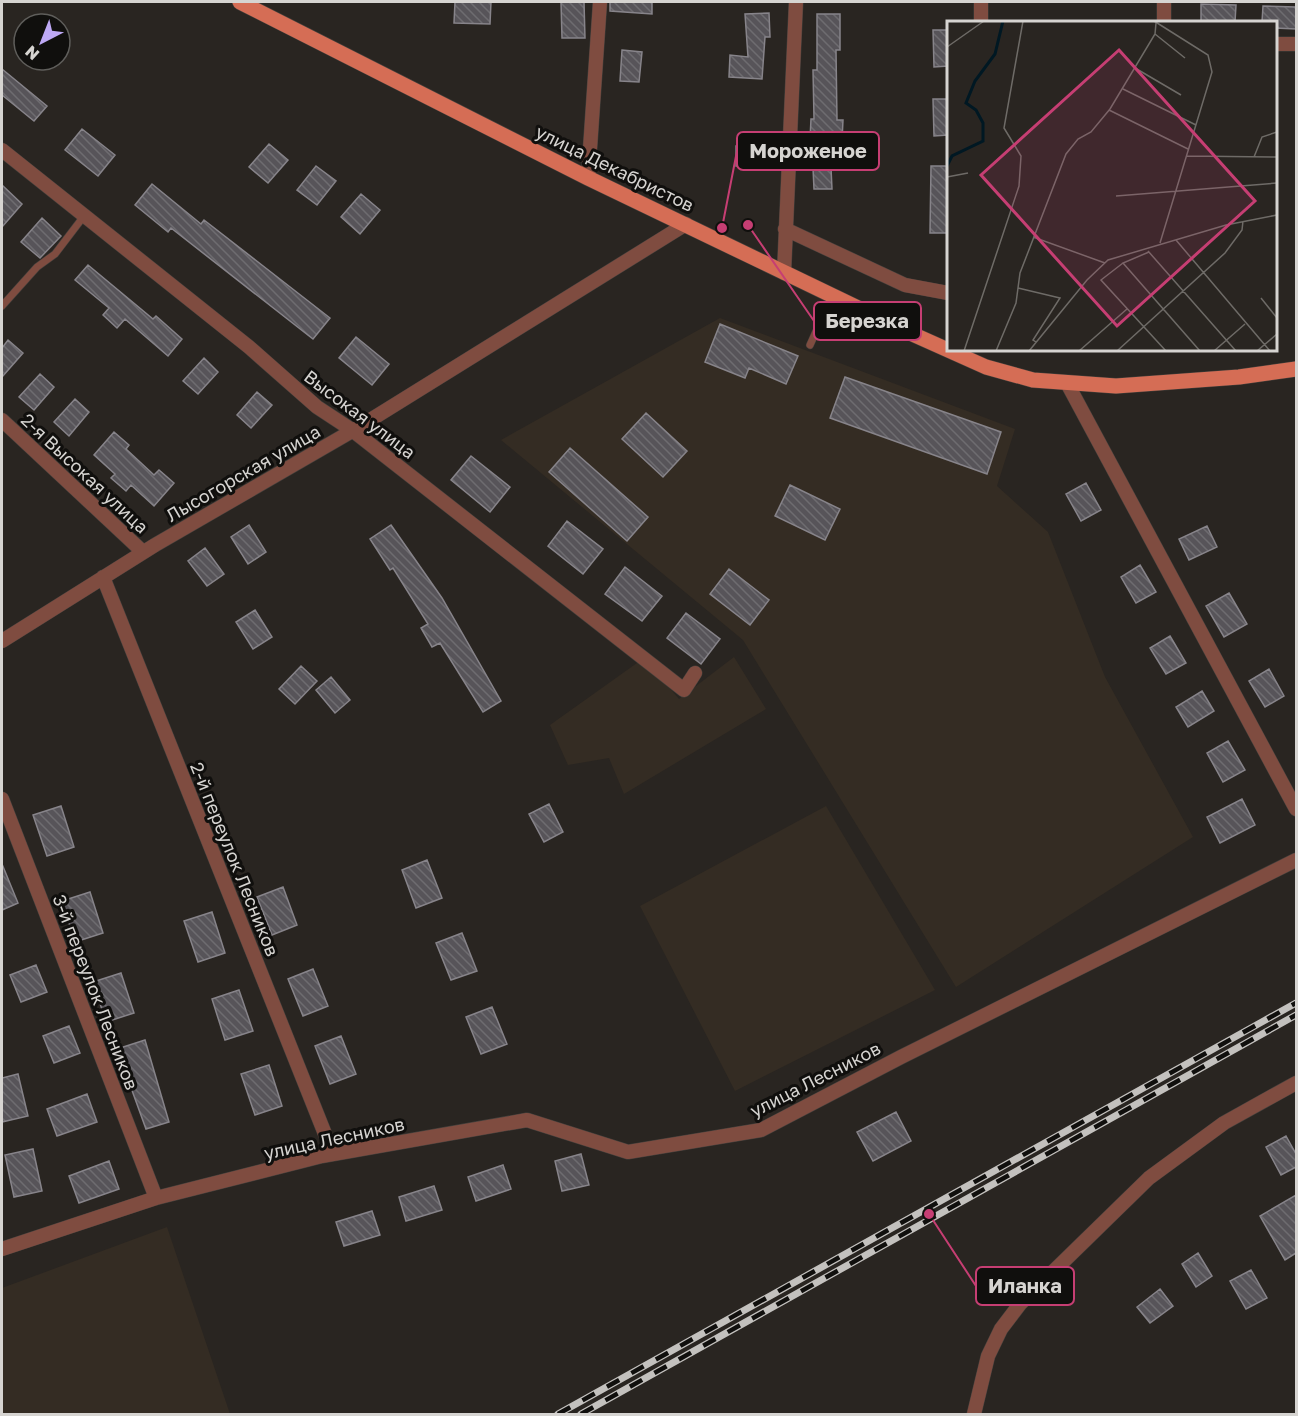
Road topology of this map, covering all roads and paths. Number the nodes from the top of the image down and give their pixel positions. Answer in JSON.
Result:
{"nodes":[{"id":1,"x":240,"y":2,"type":"edge"},
{"id":2,"x":600,"y":2,"type":"edge"},
{"id":3,"x":796,"y":2,"type":"edge"},
{"id":4,"x":981,"y":2,"type":"edge"},
{"id":5,"x":1164,"y":2,"type":"edge"},
{"id":6,"x":981,"y":21,"type":"edge"},
{"id":7,"x":1164,"y":21,"type":"edge"},
{"id":8,"x":1277,"y":44,"type":"edge"},
{"id":9,"x":1296,"y":44,"type":"edge"},
{"id":10,"x":2,"y":150,"type":"edge"},
{"id":11,"x":588,"y":178,"type":"junction"},
{"id":12,"x":84,"y":216,"type":"junction"},
{"id":13,"x":686,"y":224,"type":"junction"},
{"id":14,"x":785,"y":229,"type":"junction"},
{"id":15,"x":784,"y":273,"type":"junction"},
{"id":16,"x":947,"y":293,"type":"edge"},
{"id":17,"x":832,"y":296,"type":"junction"},
{"id":18,"x":2,"y":306,"type":"edge"},
{"id":19,"x":810,"y":345,"type":"dead end"},
{"id":20,"x":947,"y":349,"type":"edge"},
{"id":21,"x":951,"y":351,"type":"edge"},
{"id":22,"x":1296,"y":369,"type":"edge"},
{"id":23,"x":1067,"y":383,"type":"junction"},
{"id":24,"x":2,"y":420,"type":"edge"},
{"id":25,"x":352,"y":430,"type":"junction"},
{"id":26,"x":143,"y":552,"type":"junction"},
{"id":27,"x":103,"y":577,"type":"junction"},
{"id":28,"x":2,"y":640,"type":"edge"},
{"id":29,"x":695,"y":673,"type":"dead end"},
{"id":30,"x":2,"y":798,"type":"edge"},
{"id":31,"x":1296,"y":808,"type":"edge"},
{"id":32,"x":1296,"y":860,"type":"edge"},
{"id":33,"x":1296,"y":1083,"type":"edge"},
{"id":34,"x":333,"y":1154,"type":"junction"},
{"id":35,"x":156,"y":1198,"type":"junction"},
{"id":36,"x":2,"y":1249,"type":"edge"},
{"id":37,"x":974,"y":1414,"type":"edge"}],
"edges":[{"from":1,"to":11,"type":"main road","name":"улица Декабристов"},
{"from":2,"to":11,"type":"street"},
{"from":3,"to":14,"type":"street"},
{"from":4,"to":6,"type":"street"},
{"from":5,"to":7,"type":"street"},
{"from":8,"to":9,"type":"street"},
{"from":10,"to":12,"type":"street","name":"Высокая улица"},
{"from":11,"to":13,"type":"main road","name":"улица Декабристов"},
{"from":12,"to":18,"type":"lane"},
{"from":12,"to":25,"type":"street","name":"Высокая улица"},
{"from":13,"to":15,"type":"main road","name":"улица Декабристов"},
{"from":13,"to":25,"type":"street","name":"Лысогорская улица"},
{"from":14,"to":15,"type":"street"},
{"from":14,"to":16,"type":"street"},
{"from":15,"to":17,"type":"main road","name":"улица Декабристов"},
{"from":17,"to":19,"type":"lane"},
{"from":17,"to":20,"type":"main road","name":"улица Декабристов"},
{"from":21,"to":23,"type":"main road","name":"улица Декабристов"},
{"from":22,"to":23,"type":"main road","name":"улица Декабристов"},
{"from":23,"to":31,"type":"street"},
{"from":24,"to":26,"type":"street","name":"2-я Высокая улица"},
{"from":25,"to":26,"type":"street","name":"Лысогорская улица"},
{"from":25,"to":29,"type":"street","name":"Высокая улица"},
{"from":26,"to":27,"type":"street","name":"Лысогорская улица"},
{"from":27,"to":28,"type":"street","name":"Лысогорская улица"},
{"from":27,"to":34,"type":"street","name":"2-й переулок Лесников"},
{"from":30,"to":35,"type":"street","name":"3-й переулок Лесников"},
{"from":32,"to":34,"type":"street","name":"улица Лесников"},
{"from":33,"to":37,"type":"street"},
{"from":34,"to":35,"type":"street","name":"улица Лесников"},
{"from":35,"to":36,"type":"street","name":"улица Лесников"}]}
